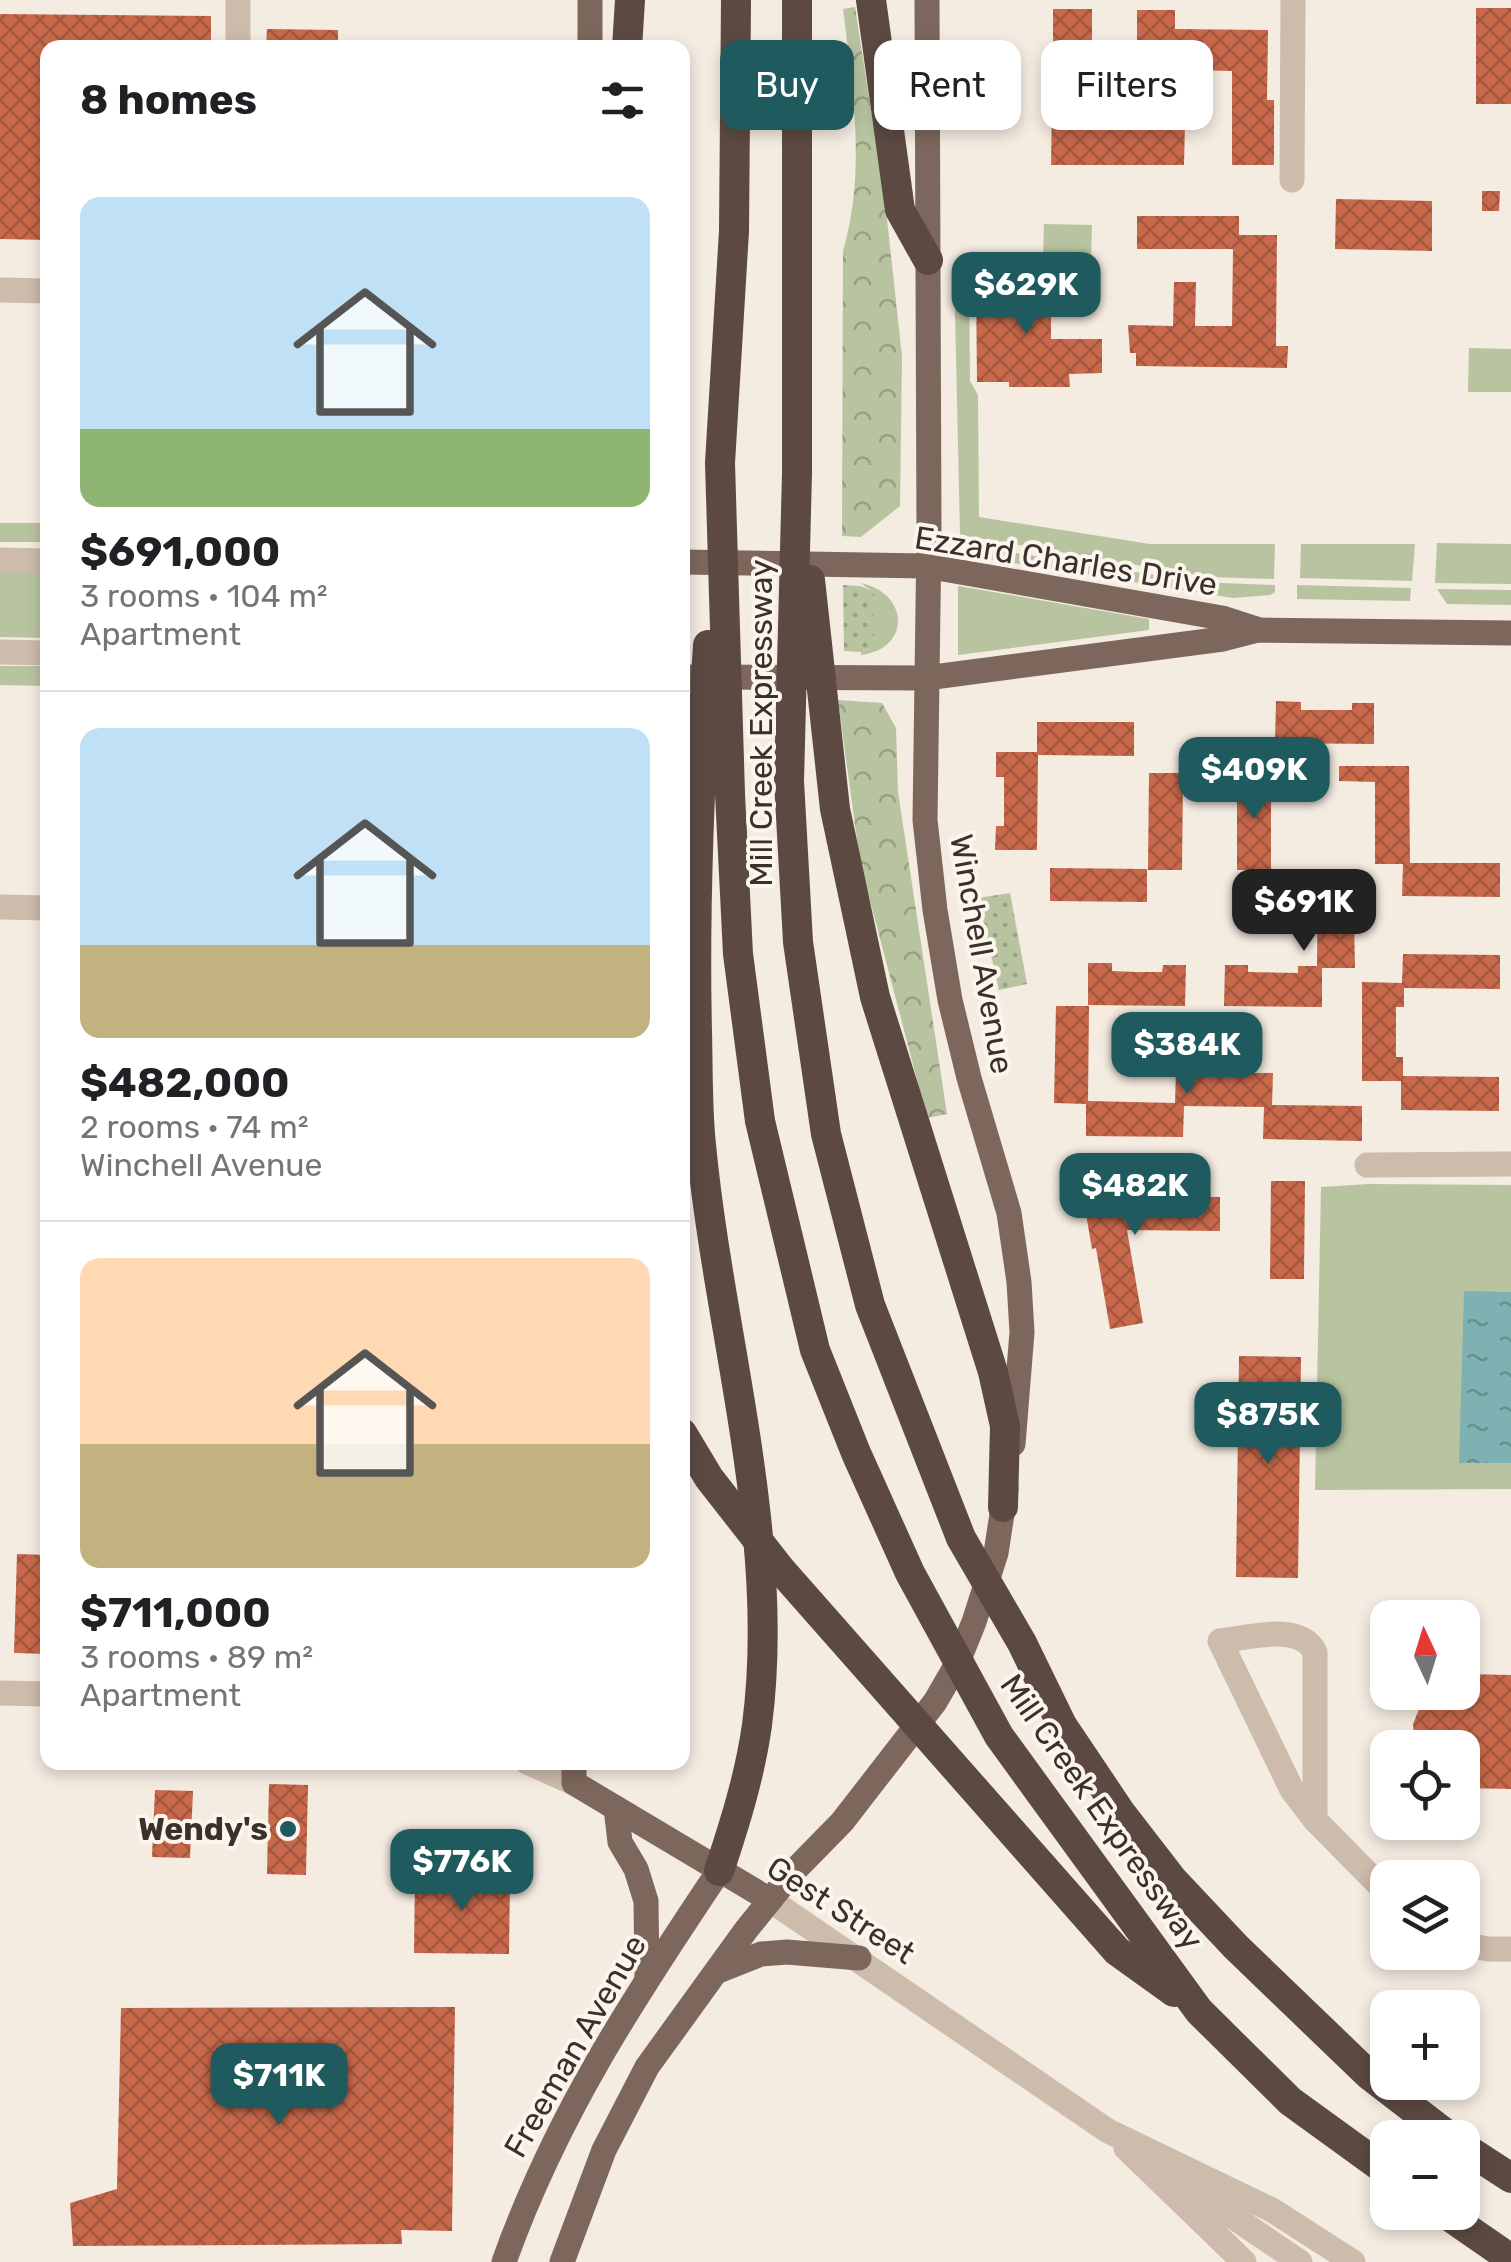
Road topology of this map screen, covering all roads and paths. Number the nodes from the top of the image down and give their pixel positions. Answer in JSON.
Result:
{"nodes":[{"id":1,"x":238,"y":0,"type":"edge"},
{"id":2,"x":590,"y":0,"type":"edge"},
{"id":3,"x":630,"y":0,"type":"edge"},
{"id":4,"x":736,"y":0,"type":"edge"},
{"id":5,"x":797,"y":0,"type":"edge"},
{"id":6,"x":871,"y":0,"type":"edge"},
{"id":7,"x":927,"y":0,"type":"edge"},
{"id":8,"x":1293,"y":0,"type":"edge"},
{"id":9,"x":238,"y":40,"type":"edge"},
{"id":10,"x":590,"y":40,"type":"edge"},
{"id":11,"x":628,"y":40,"type":"edge"},
{"id":12,"x":1292,"y":180,"type":"dead end"},
{"id":13,"x":928,"y":260,"type":"junction"},
{"id":14,"x":0,"y":290,"type":"edge"},
{"id":15,"x":40,"y":291,"type":"edge"},
{"id":16,"x":720,"y":463,"type":"junction"},
{"id":17,"x":798,"y":473,"type":"junction"},
{"id":18,"x":0,"y":560,"type":"edge"},
{"id":19,"x":40,"y":561,"type":"edge"},
{"id":20,"x":690,"y":562,"type":"edge"},
{"id":21,"x":926,"y":566,"type":"junction"},
{"id":22,"x":1258,"y":630,"type":"junction"},
{"id":23,"x":1511,"y":633,"type":"edge"},
{"id":24,"x":0,"y":652,"type":"edge"},
{"id":25,"x":40,"y":652,"type":"edge"},
{"id":26,"x":690,"y":678,"type":"edge"},
{"id":27,"x":926,"y":678,"type":"junction"},
{"id":28,"x":0,"y":908,"type":"edge"},
{"id":29,"x":40,"y":908,"type":"edge"},
{"id":30,"x":1511,"y":1164,"type":"edge"},
{"id":31,"x":1367,"y":1165,"type":"dead end"},
{"id":32,"x":690,"y":1446,"type":"edge"},
{"id":33,"x":1003,"y":1507,"type":"junction"},
{"id":34,"x":0,"y":1693,"type":"edge"},
{"id":35,"x":40,"y":1694,"type":"edge"},
{"id":36,"x":574,"y":1773,"type":"edge"},
{"id":37,"x":616,"y":1808,"type":"junction"},
{"id":38,"x":1315,"y":1820,"type":"junction"},
{"id":39,"x":720,"y":1871,"type":"junction"},
{"id":40,"x":1370,"y":1876,"type":"edge"},
{"id":41,"x":770,"y":1900,"type":"junction"},
{"id":42,"x":1480,"y":1947,"type":"edge"},
{"id":43,"x":1511,"y":1949,"type":"edge"},
{"id":44,"x":858,"y":1958,"type":"junction"},
{"id":45,"x":711,"y":1974,"type":"junction"},
{"id":46,"x":646,"y":1979,"type":"junction"},
{"id":47,"x":1198,"y":2010,"type":"junction"},
{"id":48,"x":1428,"y":2120,"type":"edge"},
{"id":49,"x":1108,"y":2131,"type":"junction"},
{"id":50,"x":1480,"y":2158,"type":"edge"},
{"id":51,"x":1370,"y":2159,"type":"edge"},
{"id":52,"x":1511,"y":2178,"type":"edge"},
{"id":53,"x":1469,"y":2230,"type":"edge"},
{"id":54,"x":1511,"y":2259,"type":"edge"},
{"id":55,"x":504,"y":2262,"type":"edge"},
{"id":56,"x":562,"y":2262,"type":"edge"},
{"id":57,"x":1244,"y":2262,"type":"edge"},
{"id":58,"x":1300,"y":2262,"type":"edge"},
{"id":59,"x":1353,"y":2262,"type":"edge"}],
"edges":[{"from":1,"to":9,"type":"street"},
{"from":2,"to":10,"type":"main road"},
{"from":3,"to":11,"type":"highway"},
{"from":4,"to":16,"type":"highway","name":"Mill Creek Expressway"},
{"from":5,"to":17,"type":"highway","name":"Mill Creek Expressway"},
{"from":6,"to":13,"type":"highway"},
{"from":7,"to":13,"type":"main road","name":"Winchell Avenue"},
{"from":8,"to":12,"type":"street"},
{"from":13,"to":21,"type":"main road","name":"Winchell Avenue"},
{"from":14,"to":15,"type":"street"},
{"from":16,"to":39,"type":"highway"},
{"from":16,"to":47,"type":"highway","name":"Mill Creek Expressway"},
{"from":17,"to":33,"type":"highway"},
{"from":17,"to":48,"type":"highway","name":"Mill Creek Expressway"},
{"from":18,"to":19,"type":"street"},
{"from":20,"to":21,"type":"main road","name":"Ezzard Charles Drive"},
{"from":21,"to":22,"type":"main road","name":"Ezzard Charles Drive"},
{"from":21,"to":27,"type":"main road","name":"Winchell Avenue"},
{"from":22,"to":23,"type":"main road","name":"Ezzard Charles Drive"},
{"from":22,"to":27,"type":"main road","name":"Ezzard Charles Drive"},
{"from":24,"to":25,"type":"street"},
{"from":26,"to":27,"type":"main road","name":"Ezzard Charles Drive"},
{"from":27,"to":33,"type":"main road","name":"Winchell Avenue"},
{"from":28,"to":29,"type":"street"},
{"from":30,"to":31,"type":"street"},
{"from":32,"to":47,"type":"highway"},
{"from":33,"to":41,"type":"main road","name":"Winchell Avenue"},
{"from":34,"to":35,"type":"street"},
{"from":36,"to":37,"type":"main road","name":"Gest Street"},
{"from":37,"to":39,"type":"main road","name":"Gest Street"},
{"from":37,"to":46,"type":"main road"},
{"from":38,"to":38,"type":"street"},
{"from":38,"to":40,"type":"street"},
{"from":39,"to":41,"type":"main road","name":"Gest Street"},
{"from":39,"to":46,"type":"main road","name":"Freeman Avenue"},
{"from":41,"to":44,"type":"street","name":"Gest Street"},
{"from":41,"to":45,"type":"main road"},
{"from":42,"to":43,"type":"street"},
{"from":44,"to":45,"type":"main road"},
{"from":44,"to":49,"type":"street","name":"Gest Street"},
{"from":45,"to":56,"type":"main road"},
{"from":46,"to":55,"type":"main road","name":"Freeman Avenue"},
{"from":47,"to":51,"type":"highway","name":"Mill Creek Expressway"},
{"from":49,"to":57,"type":"street","name":"Gest Street"},
{"from":49,"to":58,"type":"street"},
{"from":49,"to":59,"type":"street","name":"Gest Street"},
{"from":50,"to":52,"type":"highway"},
{"from":53,"to":54,"type":"highway"}]}
